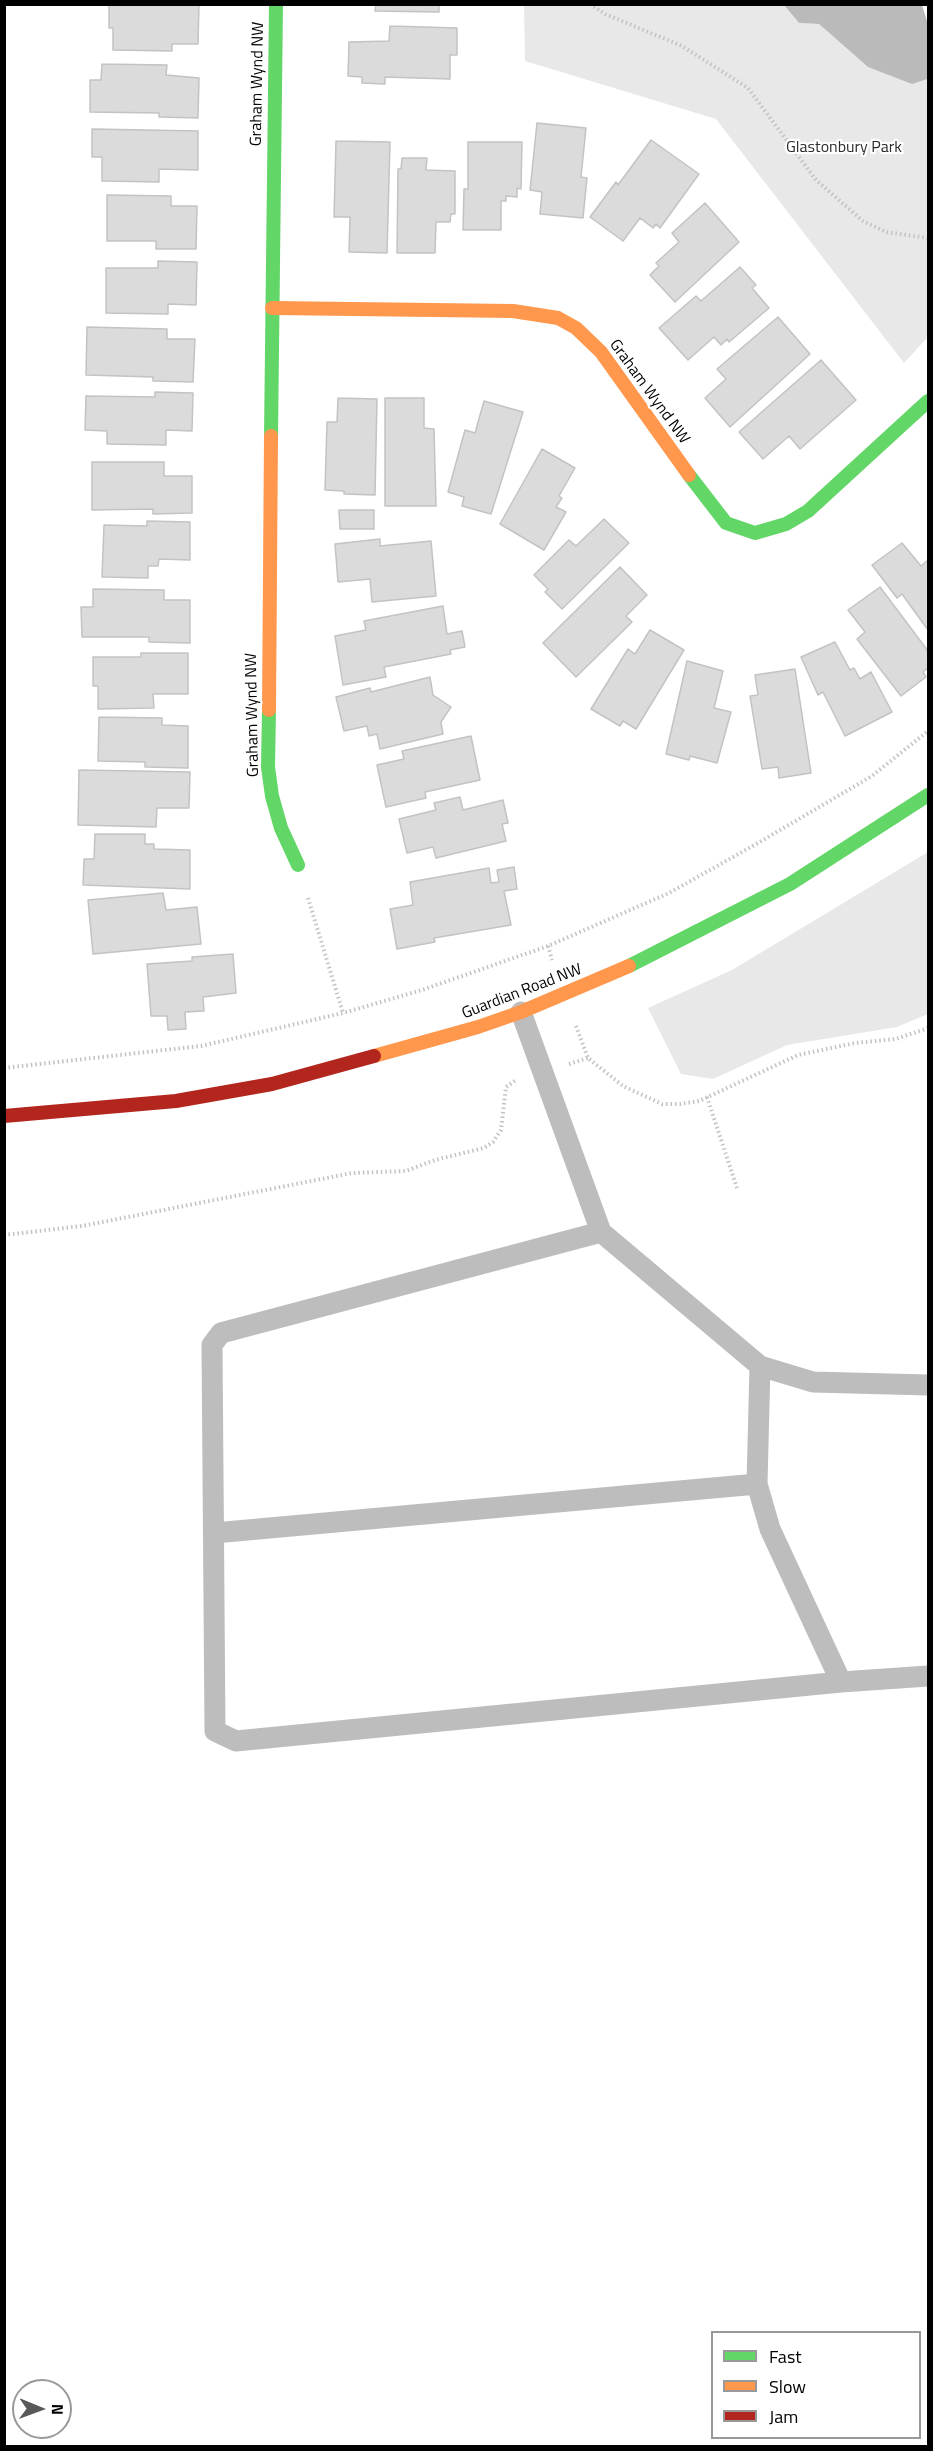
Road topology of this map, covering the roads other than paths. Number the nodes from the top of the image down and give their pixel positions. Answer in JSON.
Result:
{"nodes":[{"id":1,"x":276,"y":4,"type":"edge"},
{"id":2,"x":272,"y":308,"type":"junction"},
{"id":3,"x":928,"y":401,"type":"edge"},
{"id":4,"x":928,"y":795,"type":"edge"},
{"id":5,"x":298,"y":866,"type":"road end"},
{"id":6,"x":521,"y":1012,"type":"junction"},
{"id":7,"x":4,"y":1116,"type":"edge"},
{"id":8,"x":601,"y":1232,"type":"junction"},
{"id":9,"x":760,"y":1366,"type":"junction"},
{"id":10,"x":928,"y":1385,"type":"edge"},
{"id":11,"x":757,"y":1484,"type":"junction"},
{"id":12,"x":214,"y":1533,"type":"junction"},
{"id":13,"x":928,"y":1676,"type":"edge"},
{"id":14,"x":841,"y":1682,"type":"junction"}],
"edges":[{"from":1,"to":2,"type":"street","name":"Graham Wynd NW"},
{"from":2,"to":3,"type":"street","name":"Graham Wynd NW"},
{"from":2,"to":5,"type":"street","name":"Graham Wynd NW"},
{"from":4,"to":6,"type":"street","name":"Guardian Road NW"},
{"from":6,"to":7,"type":"street","name":"Guardian Road NW"},
{"from":6,"to":8,"type":"lane"},
{"from":8,"to":9,"type":"lane"},
{"from":8,"to":12,"type":"lane"},
{"from":9,"to":10,"type":"lane"},
{"from":9,"to":11,"type":"lane"},
{"from":11,"to":12,"type":"lane"},
{"from":11,"to":14,"type":"lane"},
{"from":12,"to":14,"type":"lane"},
{"from":13,"to":14,"type":"lane"}]}
